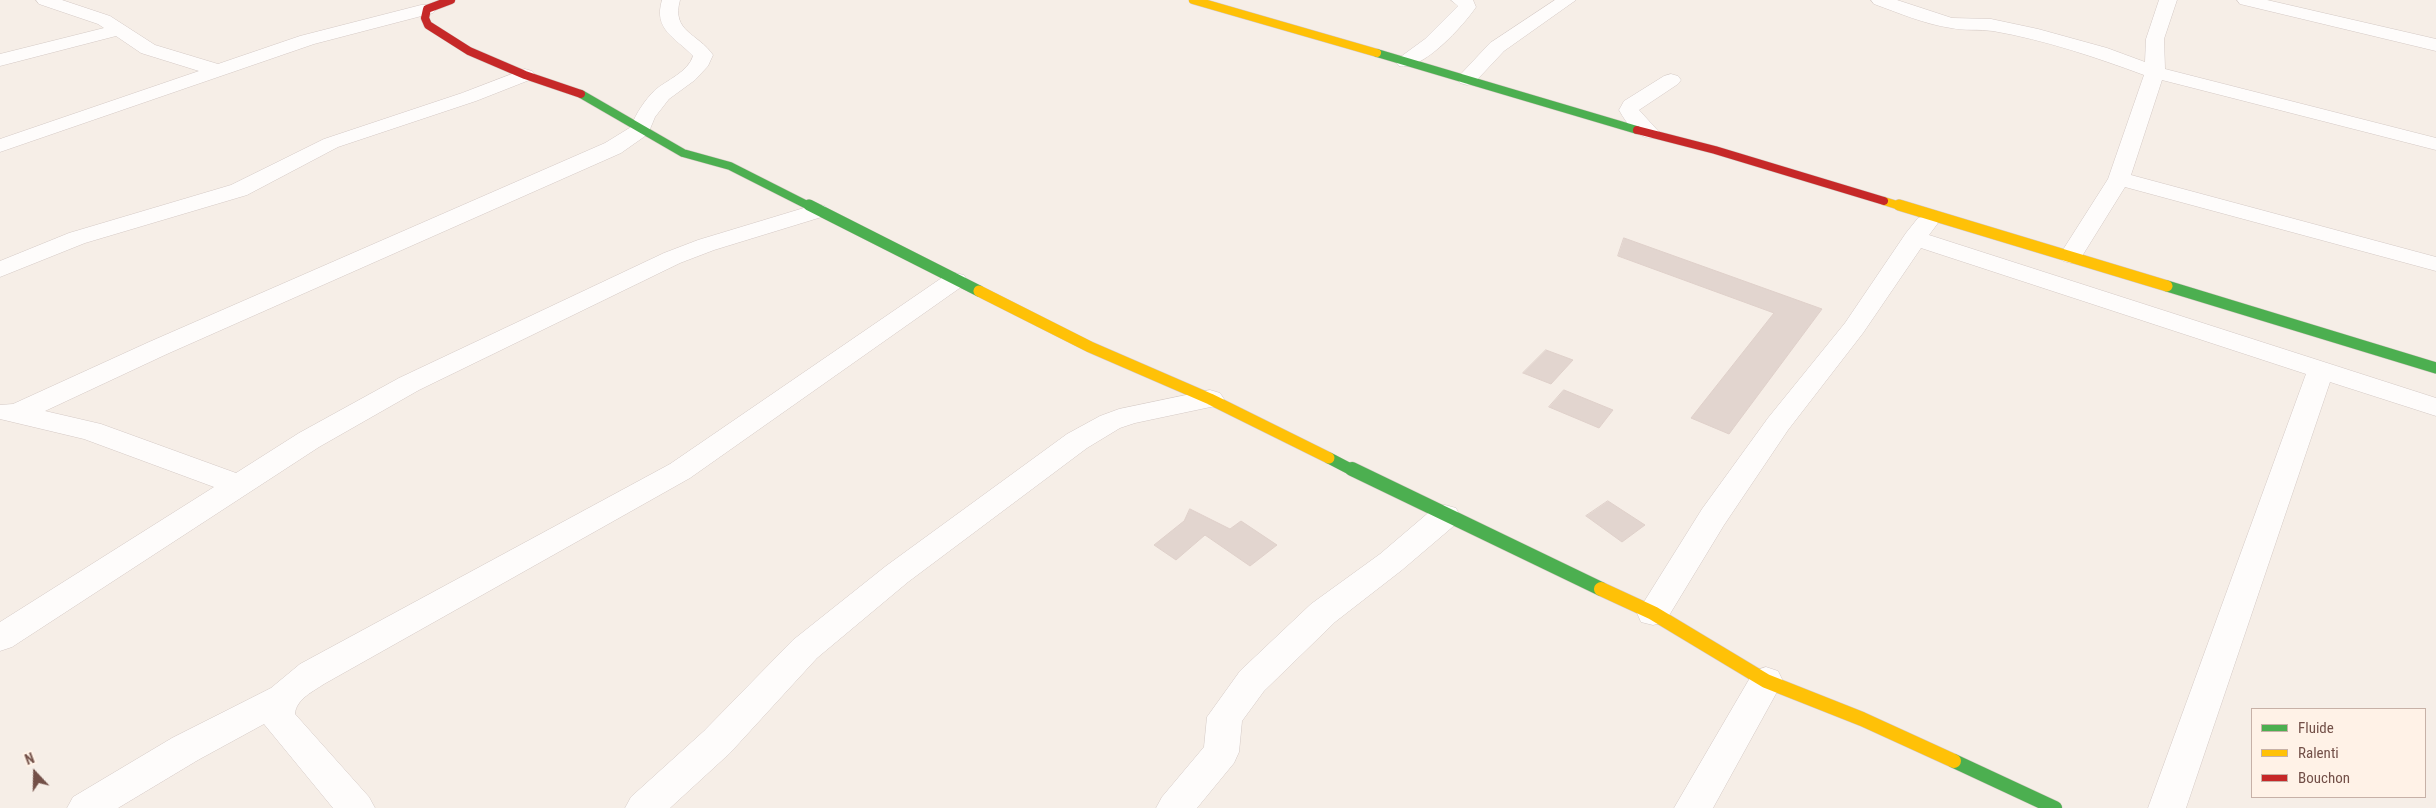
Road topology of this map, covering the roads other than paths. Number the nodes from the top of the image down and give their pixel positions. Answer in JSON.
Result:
{"nodes":[{"id":1,"x":45,"y":0,"type":"edge"},
{"id":2,"x":451,"y":0,"type":"edge"},
{"id":3,"x":671,"y":0,"type":"edge"},
{"id":4,"x":1193,"y":0,"type":"edge"},
{"id":5,"x":1460,"y":0,"type":"edge"},
{"id":6,"x":1567,"y":0,"type":"edge"},
{"id":7,"x":1880,"y":0,"type":"edge"},
{"id":8,"x":2168,"y":0,"type":"edge"},
{"id":9,"x":2246,"y":0,"type":"edge"},
{"id":10,"x":427,"y":9,"type":"junction"},
{"id":11,"x":120,"y":30,"type":"junction"},
{"id":12,"x":2436,"y":44,"type":"edge"},
{"id":13,"x":0,"y":60,"type":"edge"},
{"id":14,"x":1406,"y":62,"type":"junction"},
{"id":15,"x":217,"y":70,"type":"junction"},
{"id":16,"x":2155,"y":72,"type":"junction"},
{"id":17,"x":525,"y":75,"type":"junction"},
{"id":18,"x":1467,"y":79,"type":"junction"},
{"id":19,"x":1670,"y":80,"type":"dead end"},
{"id":20,"x":641,"y":130,"type":"junction"},
{"id":21,"x":1650,"y":133,"type":"junction"},
{"id":22,"x":2436,"y":144,"type":"edge"},
{"id":23,"x":0,"y":146,"type":"edge"},
{"id":24,"x":2119,"y":180,"type":"junction"},
{"id":25,"x":817,"y":211,"type":"junction"},
{"id":26,"x":1932,"y":215,"type":"junction"},
{"id":27,"x":1914,"y":238,"type":"junction"},
{"id":28,"x":2070,"y":256,"type":"junction"},
{"id":29,"x":2436,"y":264,"type":"edge"},
{"id":30,"x":0,"y":270,"type":"edge"},
{"id":31,"x":955,"y":280,"type":"junction"},
{"id":32,"x":2436,"y":368,"type":"edge"},
{"id":33,"x":2321,"y":369,"type":"junction"},
{"id":34,"x":1210,"y":399,"type":"junction"},
{"id":35,"x":2436,"y":407,"type":"edge"},
{"id":36,"x":8,"y":412,"type":"edge"},
{"id":37,"x":240,"y":485,"type":"junction"},
{"id":38,"x":1445,"y":516,"type":"junction"},
{"id":39,"x":1653,"y":613,"type":"junction"},
{"id":40,"x":0,"y":638,"type":"edge"},
{"id":41,"x":1766,"y":681,"type":"junction"},
{"id":42,"x":282,"y":698,"type":"junction"},
{"id":43,"x":86,"y":808,"type":"edge"},
{"id":44,"x":356,"y":808,"type":"edge"},
{"id":45,"x":644,"y":808,"type":"edge"},
{"id":46,"x":1175,"y":808,"type":"edge"},
{"id":47,"x":1694,"y":808,"type":"edge"},
{"id":48,"x":2055,"y":808,"type":"edge"},
{"id":49,"x":2167,"y":808,"type":"edge"}],
"edges":[{"from":1,"to":11,"type":"street"},
{"from":2,"to":10,"type":"street"},
{"from":3,"to":20,"type":"street"},
{"from":4,"to":14,"type":"street"},
{"from":5,"to":14,"type":"street"},
{"from":6,"to":18,"type":"street"},
{"from":7,"to":16,"type":"street"},
{"from":8,"to":16,"type":"street"},
{"from":9,"to":12,"type":"street"},
{"from":10,"to":15,"type":"street"},
{"from":10,"to":17,"type":"street"},
{"from":11,"to":13,"type":"street"},
{"from":11,"to":15,"type":"street"},
{"from":14,"to":18,"type":"street"},
{"from":15,"to":23,"type":"street"},
{"from":16,"to":22,"type":"street"},
{"from":16,"to":24,"type":"street"},
{"from":17,"to":20,"type":"street"},
{"from":17,"to":30,"type":"street"},
{"from":18,"to":21,"type":"street"},
{"from":19,"to":21,"type":"street"},
{"from":20,"to":25,"type":"street"},
{"from":20,"to":36,"type":"street"},
{"from":21,"to":26,"type":"street"},
{"from":24,"to":28,"type":"street"},
{"from":24,"to":29,"type":"street"},
{"from":25,"to":31,"type":"street"},
{"from":25,"to":37,"type":"street"},
{"from":26,"to":27,"type":"street"},
{"from":26,"to":28,"type":"street"},
{"from":27,"to":33,"type":"street"},
{"from":27,"to":39,"type":"street"},
{"from":28,"to":32,"type":"street"},
{"from":31,"to":34,"type":"street"},
{"from":31,"to":42,"type":"street"},
{"from":33,"to":35,"type":"street"},
{"from":33,"to":49,"type":"street"},
{"from":34,"to":38,"type":"street"},
{"from":34,"to":45,"type":"street"},
{"from":36,"to":37,"type":"street"},
{"from":37,"to":40,"type":"street"},
{"from":38,"to":39,"type":"street"},
{"from":38,"to":46,"type":"street"},
{"from":39,"to":41,"type":"street"},
{"from":41,"to":47,"type":"street"},
{"from":41,"to":48,"type":"street"},
{"from":42,"to":43,"type":"street"},
{"from":42,"to":44,"type":"street"}]}
